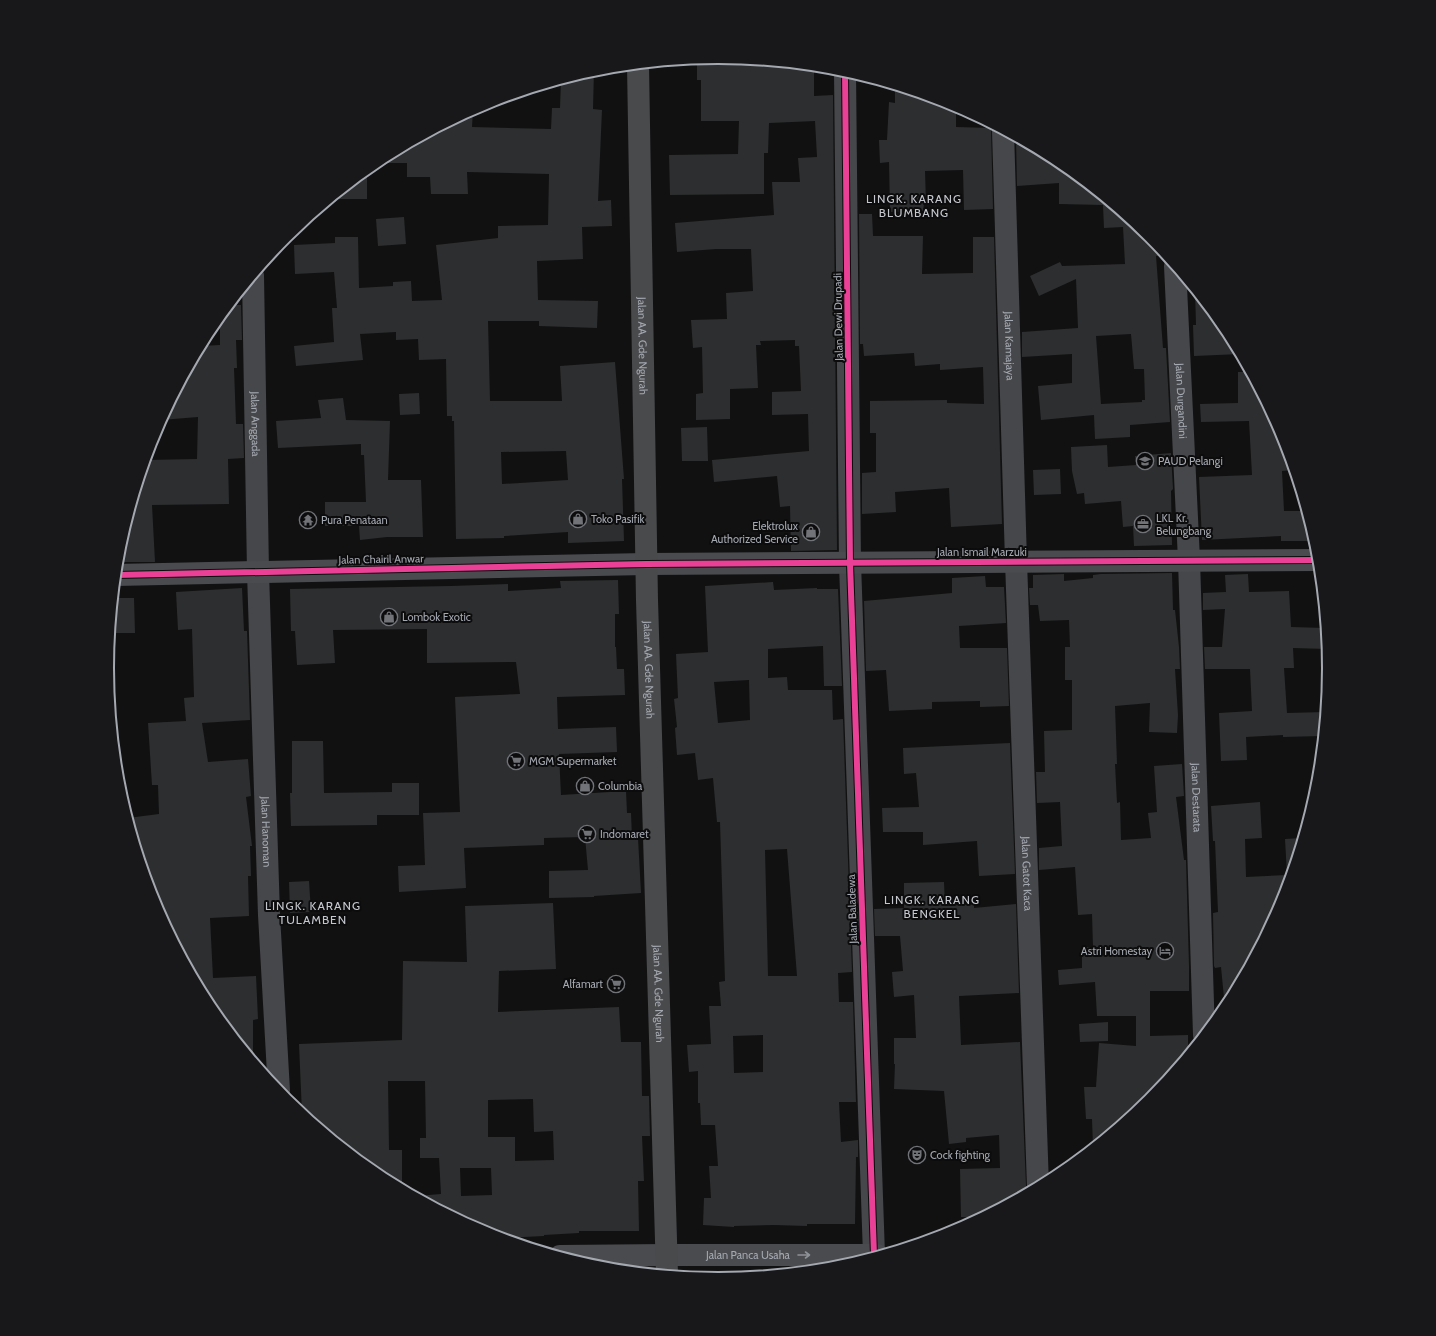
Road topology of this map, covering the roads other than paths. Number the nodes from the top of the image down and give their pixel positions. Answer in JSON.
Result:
{"nodes":[{"id":1,"x":638,"y":69,"type":"edge"},
{"id":2,"x":845,"y":78,"type":"edge"},
{"id":3,"x":1003,"y":136,"type":"edge"},
{"id":4,"x":1175,"y":274,"type":"edge"},
{"id":5,"x":253,"y":283,"type":"edge"},
{"id":6,"x":1189,"y":560,"type":"junction"},
{"id":7,"x":1312,"y":560,"type":"edge"},
{"id":8,"x":1016,"y":561,"type":"junction"},
{"id":9,"x":850,"y":562,"type":"junction"},
{"id":10,"x":646,"y":564,"type":"junction"},
{"id":11,"x":258,"y":572,"type":"junction"},
{"id":12,"x":122,"y":575,"type":"edge"},
{"id":13,"x":1204,"y":1027,"type":"edge"},
{"id":14,"x":278,"y":1082,"type":"edge"},
{"id":15,"x":1038,"y":1180,"type":"edge"},
{"id":16,"x":875,"y":1251,"type":"edge"},
{"id":17,"x":853,"y":1256,"type":"edge"},
{"id":18,"x":594,"y":1259,"type":"edge"},
{"id":19,"x":667,"y":1264,"type":"edge"}],
"edges":[{"from":1,"to":10,"type":"main road","name":"Jalan AA. Gde Ngurah"},
{"from":2,"to":9,"type":"street","name":"Jalan Dewi Drupadi"},
{"from":3,"to":8,"type":"street","name":"Jalan Kamajaya"},
{"from":4,"to":6,"type":"street","name":"Jalan Durgandini"},
{"from":5,"to":11,"type":"street","name":"Jalan Anggada"},
{"from":6,"to":7,"type":"street","name":"Jalan Ismail Marzuki"},
{"from":6,"to":8,"type":"street","name":"Jalan Ismail Marzuki"},
{"from":6,"to":13,"type":"street","name":"Jalan Destarata"},
{"from":8,"to":9,"type":"street","name":"Jalan Ismail Marzuki"},
{"from":8,"to":15,"type":"street","name":"Jalan Gatot Kaca"},
{"from":9,"to":10,"type":"street","name":"Jalan Ismail Marzuki"},
{"from":9,"to":16,"type":"street","name":"Jalan Baladewa"},
{"from":10,"to":11,"type":"street","name":"Jalan Chairil Anwar"},
{"from":10,"to":19,"type":"main road","name":"Jalan AA. Gde Ngurah"},
{"from":11,"to":12,"type":"street","name":"Jalan Chairil Anwar"},
{"from":11,"to":14,"type":"street","name":"Jalan Hanoman"},
{"from":19,"to":17,"type":"street","name":"Jalan Panca Usaha","one_way":true},
{"from":18,"to":19,"type":"street","name":"Jalan Panca Usaha"}]}
